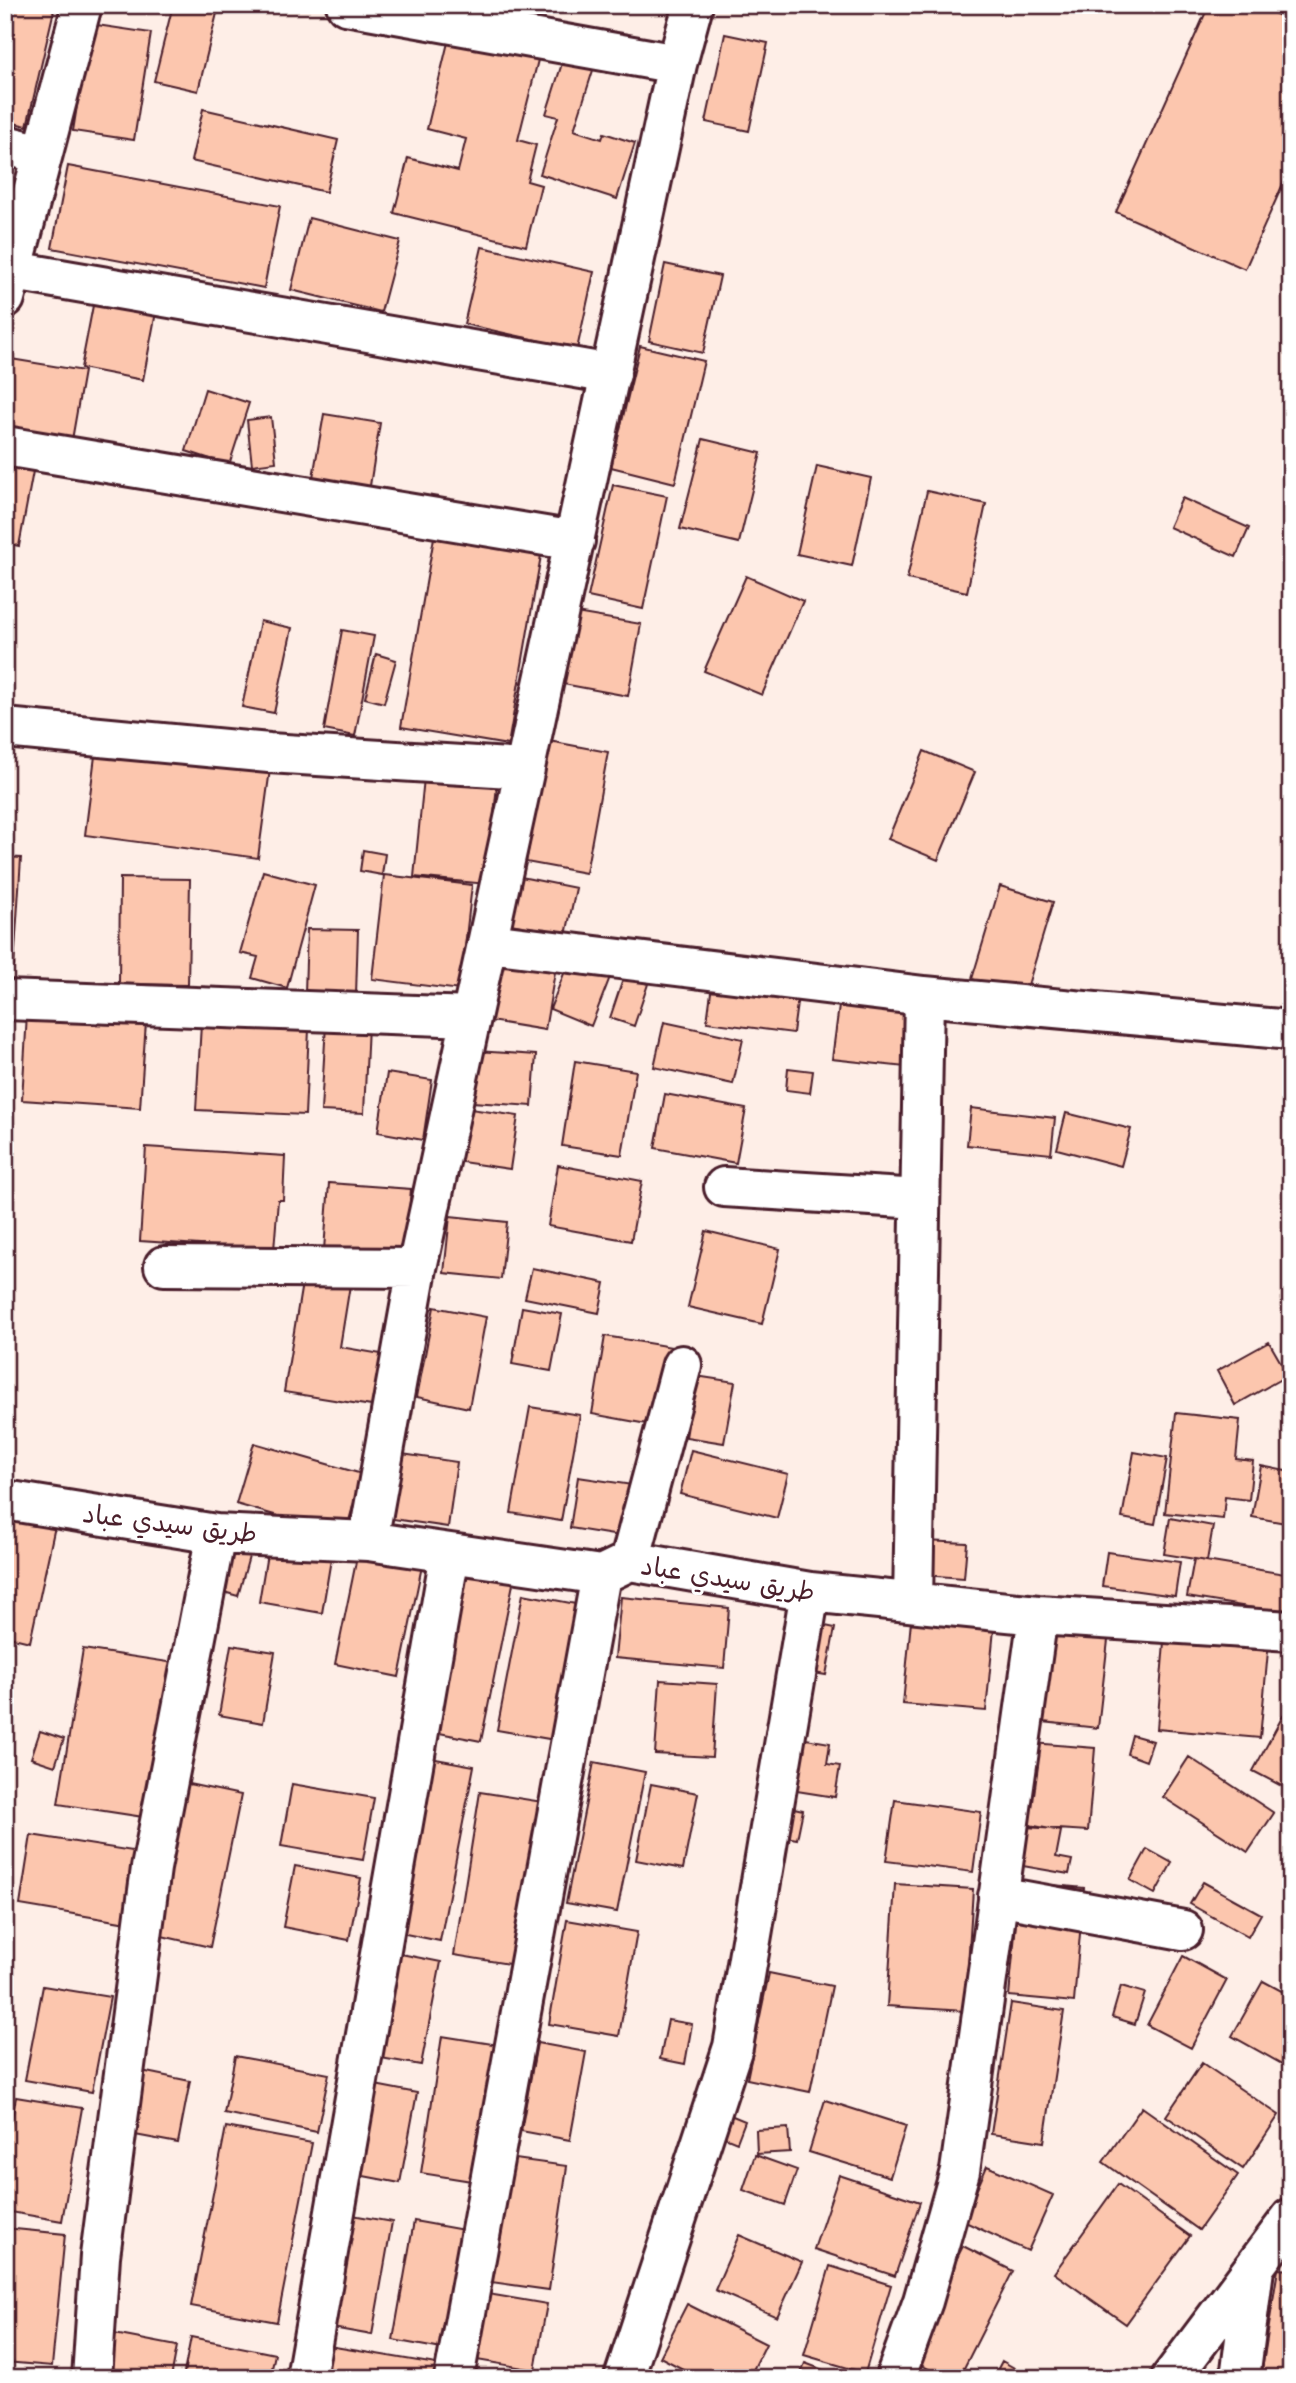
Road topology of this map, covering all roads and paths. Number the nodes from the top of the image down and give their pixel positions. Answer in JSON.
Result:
{"nodes":[{"id":1,"x":82,"y":5,"type":"edge"},
{"id":2,"x":345,"y":5,"type":"edge"},
{"id":3,"x":693,"y":5,"type":"edge"},
{"id":4,"x":677,"y":64,"type":"junction"},
{"id":5,"x":5,"y":145,"type":"edge"},
{"id":6,"x":42,"y":154,"type":"junction"},
{"id":7,"x":9,"y":284,"type":"edge"},
{"id":8,"x":611,"y":374,"type":"junction"},
{"id":9,"x":5,"y":446,"type":"edge"},
{"id":10,"x":575,"y":541,"type":"junction"},
{"id":11,"x":5,"y":728,"type":"edge"},
{"id":12,"x":525,"y":769,"type":"junction"},
{"id":13,"x":488,"y":943,"type":"junction"},
{"id":14,"x":924,"y":996,"type":"junction"},
{"id":15,"x":5,"y":1000,"type":"edge"},
{"id":16,"x":471,"y":1017,"type":"junction"},
{"id":17,"x":1291,"y":1030,"type":"edge"},
{"id":18,"x":724,"y":1187,"type":"dead end"},
{"id":19,"x":920,"y":1199,"type":"junction"},
{"id":20,"x":164,"y":1266,"type":"dead end"},
{"id":21,"x":417,"y":1268,"type":"junction"},
{"id":22,"x":682,"y":1365,"type":"dead end"},
{"id":23,"x":5,"y":1500,"type":"edge"},
{"id":24,"x":216,"y":1534,"type":"junction"},
{"id":25,"x":368,"y":1541,"type":"junction"},
{"id":26,"x":450,"y":1554,"type":"junction"},
{"id":27,"x":616,"y":1568,"type":"junction"},
{"id":28,"x":810,"y":1592,"type":"junction"},
{"id":29,"x":913,"y":1602,"type":"junction"},
{"id":30,"x":1038,"y":1615,"type":"junction"},
{"id":31,"x":1291,"y":1631,"type":"edge"},
{"id":32,"x":998,"y":1896,"type":"junction"},
{"id":33,"x":1182,"y":1930,"type":"dead end"},
{"id":34,"x":1291,"y":2218,"type":"edge"},
{"id":35,"x":1254,"y":2267,"type":"junction"},
{"id":36,"x":92,"y":2378,"type":"edge"},
{"id":37,"x":306,"y":2378,"type":"edge"},
{"id":38,"x":454,"y":2378,"type":"edge"},
{"id":39,"x":624,"y":2378,"type":"edge"},
{"id":40,"x":895,"y":2378,"type":"edge"},
{"id":41,"x":1171,"y":2378,"type":"edge"},
{"id":42,"x":1240,"y":2378,"type":"edge"}],
"edges":[{"from":1,"to":6,"type":"street"},
{"from":2,"to":4,"type":"street"},
{"from":3,"to":4,"type":"street"},
{"from":4,"to":8,"type":"street"},
{"from":5,"to":6,"type":"street"},
{"from":6,"to":7,"type":"street"},
{"from":7,"to":8,"type":"street"},
{"from":8,"to":10,"type":"street"},
{"from":9,"to":10,"type":"street"},
{"from":10,"to":12,"type":"street"},
{"from":11,"to":12,"type":"street"},
{"from":12,"to":13,"type":"street"},
{"from":13,"to":14,"type":"street"},
{"from":13,"to":16,"type":"street"},
{"from":14,"to":17,"type":"street"},
{"from":14,"to":19,"type":"street"},
{"from":15,"to":16,"type":"street"},
{"from":16,"to":21,"type":"street"},
{"from":18,"to":19,"type":"street"},
{"from":19,"to":29,"type":"street"},
{"from":20,"to":21,"type":"street"},
{"from":21,"to":25,"type":"street"},
{"from":22,"to":27,"type":"street"},
{"from":23,"to":24,"type":"street","name":"طريق سيدي عباد"},
{"from":24,"to":25,"type":"street","name":"طريق سيدي عباد"},
{"from":24,"to":36,"type":"street"},
{"from":25,"to":26,"type":"street","name":"طريق سيدي عباد"},
{"from":26,"to":27,"type":"street","name":"طريق سيدي عباد"},
{"from":26,"to":37,"type":"street"},
{"from":27,"to":28,"type":"street","name":"طريق سيدي عباد"},
{"from":27,"to":38,"type":"street"},
{"from":28,"to":29,"type":"street","name":"طريق سيدي عباد"},
{"from":28,"to":39,"type":"street"},
{"from":29,"to":30,"type":"street","name":"طريق سيدي عباد"},
{"from":30,"to":31,"type":"street","name":"طريق سيدي عباد"},
{"from":30,"to":32,"type":"street"},
{"from":32,"to":33,"type":"street"},
{"from":32,"to":40,"type":"street"},
{"from":34,"to":35,"type":"street"},
{"from":35,"to":41,"type":"street"},
{"from":35,"to":42,"type":"street"}]}
